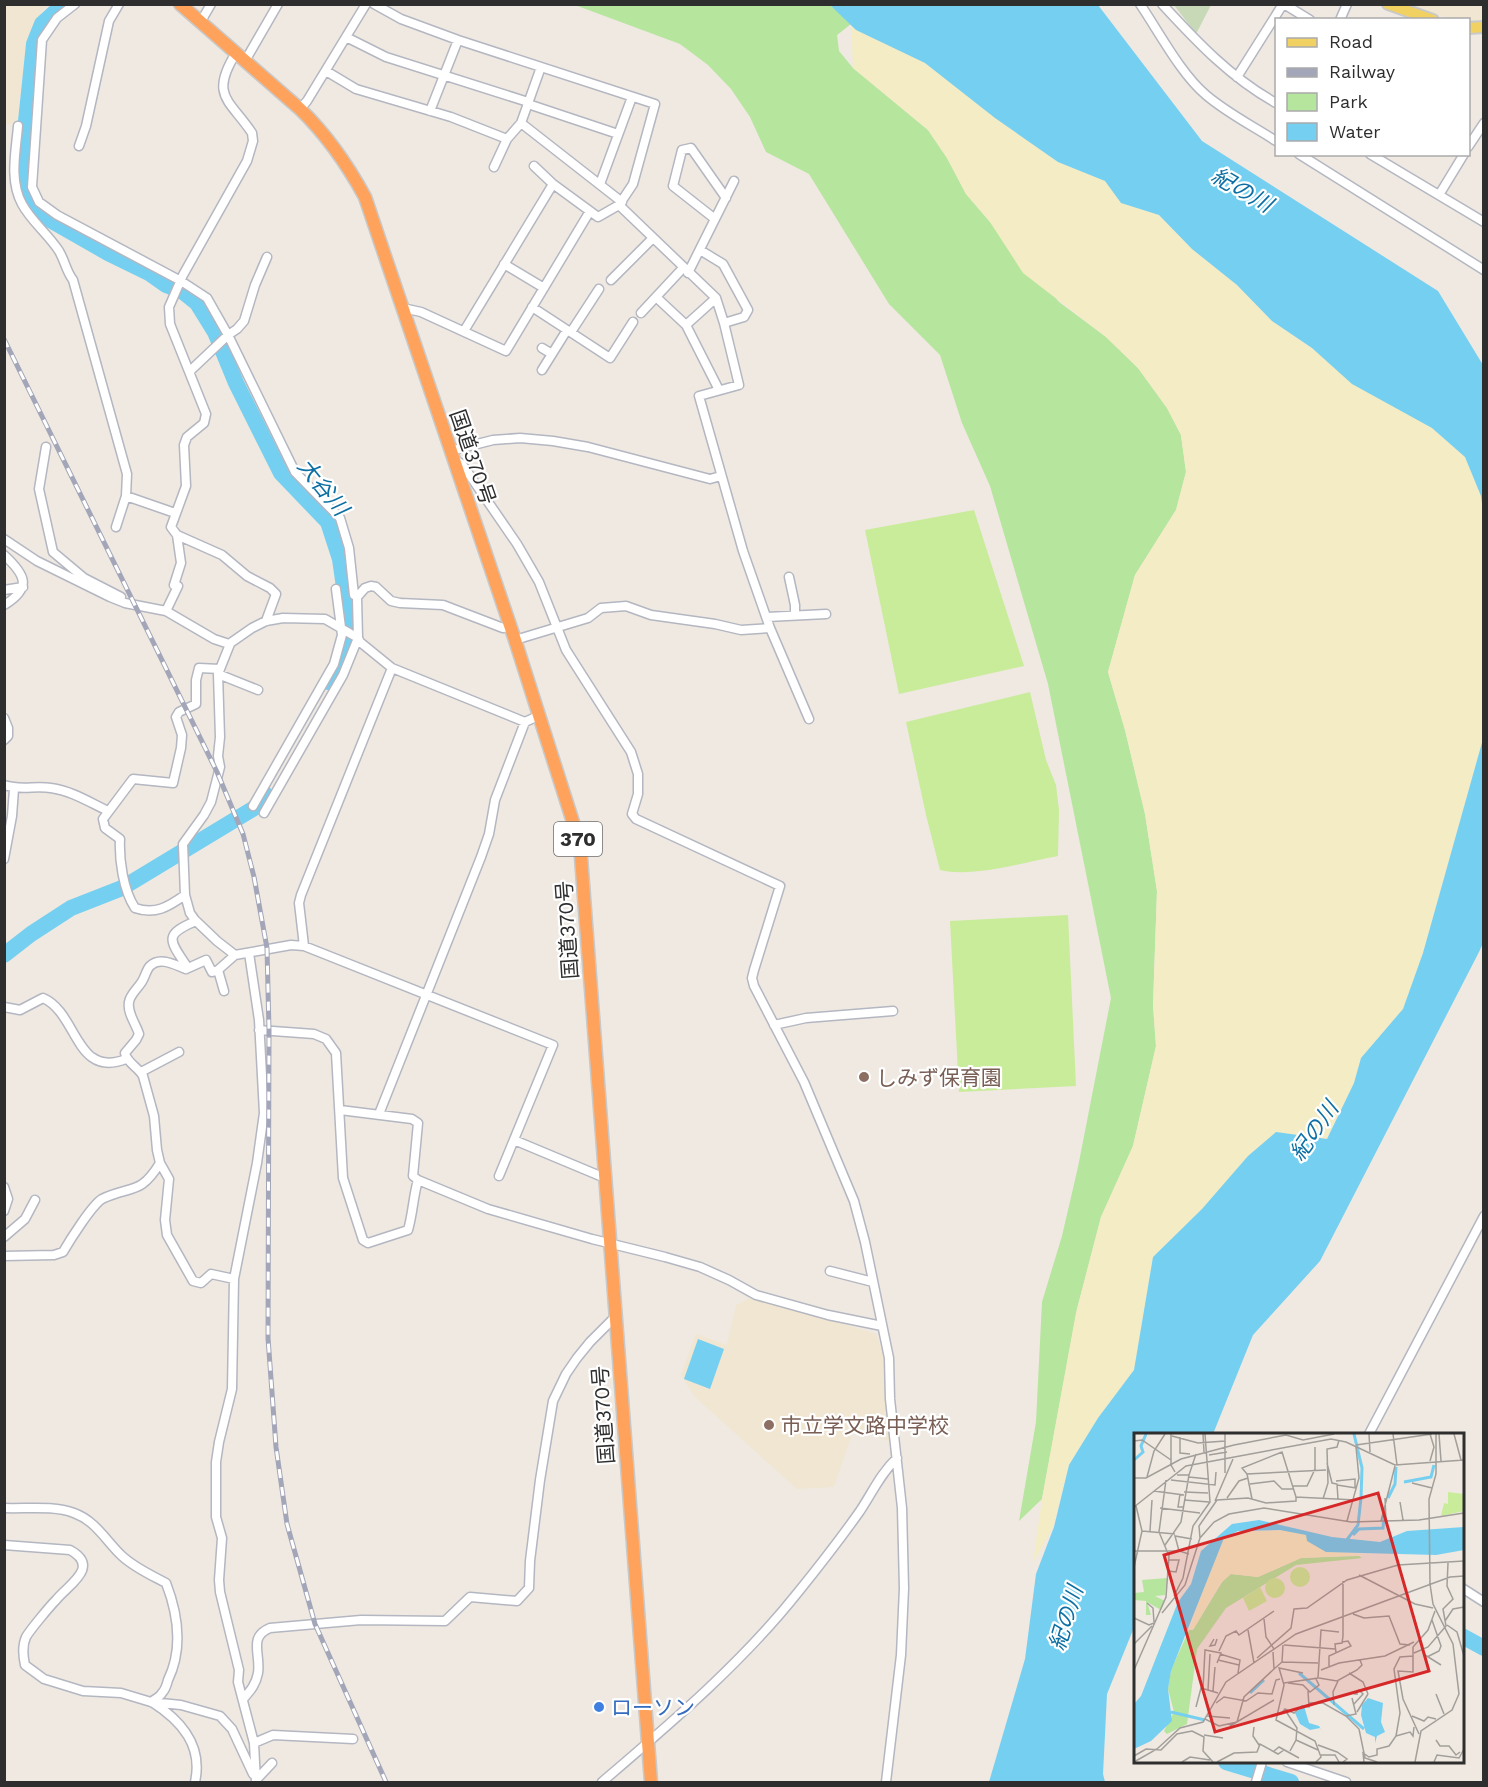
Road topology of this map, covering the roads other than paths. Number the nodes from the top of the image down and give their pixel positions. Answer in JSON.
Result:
{"nodes":[{"id":1,"x":75,"y":4,"type":"edge"},
{"id":2,"x":119,"y":4,"type":"edge"},
{"id":3,"x":180,"y":4,"type":"edge"},
{"id":4,"x":212,"y":4,"type":"edge"},
{"id":5,"x":278,"y":4,"type":"edge"},
{"id":6,"x":366,"y":4,"type":"edge"},
{"id":7,"x":374,"y":4,"type":"edge"},
{"id":8,"x":1140,"y":4,"type":"edge"},
{"id":9,"x":1162,"y":4,"type":"edge"},
{"id":10,"x":1283,"y":4,"type":"edge"},
{"id":11,"x":1347,"y":4,"type":"edge"},
{"id":12,"x":1388,"y":4,"type":"edge"},
{"id":13,"x":1307,"y":18,"type":"edge"},
{"id":14,"x":1341,"y":18,"type":"edge"},
{"id":15,"x":1427,"y":18,"type":"edge"},
{"id":16,"x":200,"y":23,"type":"junction"},
{"id":17,"x":346,"y":37,"type":"junction"},
{"id":18,"x":458,"y":40,"type":"junction"},
{"id":19,"x":240,"y":57,"type":"junction"},
{"id":20,"x":541,"y":68,"type":"junction"},
{"id":21,"x":326,"y":70,"type":"junction"},
{"id":22,"x":444,"y":75,"type":"junction"},
{"id":23,"x":1237,"y":77,"type":"junction"},
{"id":24,"x":632,"y":97,"type":"junction"},
{"id":25,"x":1275,"y":101,"type":"edge"},
{"id":26,"x":528,"y":103,"type":"junction"},
{"id":27,"x":300,"y":109,"type":"junction"},
{"id":28,"x":430,"y":111,"type":"junction"},
{"id":29,"x":521,"y":123,"type":"junction"},
{"id":30,"x":1484,"y":123,"type":"edge"},
{"id":31,"x":18,"y":126,"type":"dead end"},
{"id":32,"x":618,"y":134,"type":"junction"},
{"id":33,"x":507,"y":140,"type":"junction"},
{"id":34,"x":1275,"y":140,"type":"edge"},
{"id":35,"x":1470,"y":144,"type":"edge"},
{"id":36,"x":79,"y":146,"type":"dead end"},
{"id":37,"x":1302,"y":156,"type":"edge"},
{"id":38,"x":1375,"y":156,"type":"edge"},
{"id":39,"x":1463,"y":156,"type":"edge"},
{"id":40,"x":534,"y":166,"type":"dead end"},
{"id":41,"x":494,"y":167,"type":"dead end"},
{"id":42,"x":734,"y":181,"type":"dead end"},
{"id":43,"x":553,"y":184,"type":"junction"},
{"id":44,"x":600,"y":184,"type":"junction"},
{"id":45,"x":1439,"y":195,"type":"junction"},
{"id":46,"x":726,"y":198,"type":"junction"},
{"id":47,"x":621,"y":204,"type":"junction"},
{"id":48,"x":590,"y":211,"type":"junction"},
{"id":49,"x":715,"y":219,"type":"junction"},
{"id":50,"x":1484,"y":222,"type":"edge"},
{"id":51,"x":653,"y":238,"type":"junction"},
{"id":52,"x":700,"y":249,"type":"junction"},
{"id":53,"x":267,"y":257,"type":"dead end"},
{"id":54,"x":504,"y":264,"type":"junction"},
{"id":55,"x":685,"y":270,"type":"junction"},
{"id":56,"x":1484,"y":270,"type":"edge"},
{"id":57,"x":611,"y":280,"type":"dead end"},
{"id":58,"x":181,"y":281,"type":"junction"},
{"id":59,"x":544,"y":288,"type":"junction"},
{"id":60,"x":599,"y":289,"type":"dead end"},
{"id":61,"x":656,"y":297,"type":"junction"},
{"id":62,"x":716,"y":298,"type":"junction"},
{"id":63,"x":403,"y":308,"type":"junction"},
{"id":64,"x":532,"y":308,"type":"junction"},
{"id":65,"x":641,"y":313,"type":"dead end"},
{"id":66,"x":633,"y":322,"type":"dead end"},
{"id":67,"x":724,"y":322,"type":"junction"},
{"id":68,"x":686,"y":325,"type":"junction"},
{"id":69,"x":569,"y":331,"type":"junction"},
{"id":70,"x":464,"y":332,"type":"junction"},
{"id":71,"x":228,"y":335,"type":"junction"},
{"id":72,"x":542,"y":348,"type":"dead end"},
{"id":73,"x":552,"y":354,"type":"junction"},
{"id":74,"x":542,"y":370,"type":"dead end"},
{"id":75,"x":190,"y":371,"type":"junction"},
{"id":76,"x":719,"y":390,"type":"junction"},
{"id":77,"x":46,"y":447,"type":"dead end"},
{"id":78,"x":451,"y":455,"type":"junction"},
{"id":79,"x":721,"y":476,"type":"junction"},
{"id":80,"x":126,"y":496,"type":"junction"},
{"id":81,"x":175,"y":513,"type":"junction"},
{"id":82,"x":116,"y":527,"type":"dead end"},
{"id":83,"x":177,"y":535,"type":"junction"},
{"id":84,"x":4,"y":539,"type":"edge"},
{"id":85,"x":4,"y":555,"type":"edge"},
{"id":86,"x":789,"y":577,"type":"dead end"},
{"id":87,"x":24,"y":587,"type":"junction"},
{"id":88,"x":336,"y":589,"type":"dead end"},
{"id":89,"x":4,"y":590,"type":"edge"},
{"id":90,"x":357,"y":597,"type":"junction"},
{"id":91,"x":127,"y":603,"type":"junction"},
{"id":92,"x":5,"y":605,"type":"edge"},
{"id":93,"x":166,"y":611,"type":"junction"},
{"id":94,"x":826,"y":614,"type":"dead end"},
{"id":95,"x":795,"y":615,"type":"junction"},
{"id":96,"x":767,"y":617,"type":"junction"},
{"id":97,"x":266,"y":621,"type":"junction"},
{"id":98,"x":510,"y":627,"type":"junction"},
{"id":99,"x":557,"y":627,"type":"junction"},
{"id":100,"x":770,"y":628,"type":"junction"},
{"id":101,"x":349,"y":634,"type":"junction"},
{"id":102,"x":515,"y":640,"type":"junction"},
{"id":103,"x":230,"y":644,"type":"junction"},
{"id":104,"x":392,"y":668,"type":"junction"},
{"id":105,"x":219,"y":672,"type":"junction"},
{"id":106,"x":258,"y":690,"type":"dead end"},
{"id":107,"x":538,"y":716,"type":"junction"},
{"id":108,"x":4,"y":718,"type":"edge"},
{"id":109,"x":809,"y":719,"type":"dead end"},
{"id":110,"x":525,"y":722,"type":"junction"},
{"id":111,"x":4,"y":740,"type":"edge"},
{"id":112,"x":4,"y":785,"type":"edge"},
{"id":113,"x":14,"y":789,"type":"junction"},
{"id":114,"x":253,"y":806,"type":"dead end"},
{"id":115,"x":108,"y":811,"type":"junction"},
{"id":116,"x":264,"y":813,"type":"dead end"},
{"id":117,"x":4,"y":860,"type":"edge"},
{"id":118,"x":185,"y":895,"type":"junction"},
{"id":119,"x":196,"y":921,"type":"junction"},
{"id":120,"x":304,"y":946,"type":"junction"},
{"id":121,"x":249,"y":953,"type":"junction"},
{"id":122,"x":236,"y":955,"type":"junction"},
{"id":123,"x":186,"y":969,"type":"junction"},
{"id":124,"x":218,"y":970,"type":"junction"},
{"id":125,"x":224,"y":991,"type":"dead end"},
{"id":126,"x":427,"y":993,"type":"junction"},
{"id":127,"x":4,"y":1007,"type":"edge"},
{"id":128,"x":893,"y":1011,"type":"dead end"},
{"id":129,"x":774,"y":1025,"type":"junction"},
{"id":130,"x":259,"y":1030,"type":"junction"},
{"id":131,"x":179,"y":1052,"type":"dead end"},
{"id":132,"x":126,"y":1059,"type":"junction"},
{"id":133,"x":141,"y":1072,"type":"junction"},
{"id":134,"x":340,"y":1110,"type":"junction"},
{"id":135,"x":379,"y":1114,"type":"junction"},
{"id":136,"x":514,"y":1140,"type":"junction"},
{"id":137,"x":160,"y":1163,"type":"junction"},
{"id":138,"x":499,"y":1176,"type":"dead end"},
{"id":139,"x":605,"y":1178,"type":"junction"},
{"id":140,"x":418,"y":1180,"type":"junction"},
{"id":141,"x":4,"y":1187,"type":"edge"},
{"id":142,"x":35,"y":1200,"type":"dead end"},
{"id":143,"x":4,"y":1211,"type":"edge"},
{"id":144,"x":1484,"y":1216,"type":"edge"},
{"id":145,"x":4,"y":1237,"type":"edge"},
{"id":146,"x":610,"y":1243,"type":"junction"},
{"id":147,"x":4,"y":1256,"type":"edge"},
{"id":148,"x":830,"y":1271,"type":"dead end"},
{"id":149,"x":234,"y":1279,"type":"junction"},
{"id":150,"x":873,"y":1282,"type":"junction"},
{"id":151,"x":615,"y":1317,"type":"junction"},
{"id":152,"x":882,"y":1326,"type":"junction"},
{"id":153,"x":1370,"y":1433,"type":"edge"},
{"id":154,"x":897,"y":1458,"type":"junction"},
{"id":155,"x":4,"y":1508,"type":"edge"},
{"id":156,"x":4,"y":1545,"type":"edge"},
{"id":157,"x":1464,"y":1589,"type":"edge"},
{"id":158,"x":1484,"y":1602,"type":"edge"},
{"id":159,"x":244,"y":1698,"type":"junction"},
{"id":160,"x":151,"y":1702,"type":"junction"},
{"id":161,"x":353,"y":1739,"type":"dead end"},
{"id":162,"x":648,"y":1742,"type":"junction"},
{"id":163,"x":254,"y":1743,"type":"junction"},
{"id":164,"x":272,"y":1763,"type":"dead end"},
{"id":165,"x":1261,"y":1763,"type":"edge"},
{"id":166,"x":1293,"y":1763,"type":"edge"},
{"id":167,"x":256,"y":1781,"type":"edge"},
{"id":168,"x":195,"y":1782,"type":"edge"},
{"id":169,"x":602,"y":1782,"type":"edge"},
{"id":170,"x":651,"y":1782,"type":"edge"},
{"id":171,"x":886,"y":1782,"type":"edge"},
{"id":172,"x":1256,"y":1782,"type":"edge"},
{"id":173,"x":1346,"y":1782,"type":"edge"}],
"edges":[{"from":1,"to":58,"type":"street"},
{"from":2,"to":36,"type":"street"},
{"from":3,"to":16,"type":"highway","name":"国道370号","number":"370"},
{"from":4,"to":16,"type":"street"},
{"from":5,"to":19,"type":"street"},
{"from":6,"to":17,"type":"street"},
{"from":7,"to":18,"type":"street"},
{"from":8,"to":34,"type":"street"},
{"from":9,"to":23,"type":"street"},
{"from":10,"to":13,"type":"street"},
{"from":10,"to":23,"type":"street"},
{"from":11,"to":14,"type":"street"},
{"from":12,"to":15,"type":"main road"},
{"from":16,"to":19,"type":"highway","name":"国道370号","number":"370"},
{"from":17,"to":21,"type":"street"},
{"from":17,"to":22,"type":"street"},
{"from":18,"to":20,"type":"street"},
{"from":18,"to":22,"type":"street"},
{"from":19,"to":27,"type":"highway","name":"国道370号","number":"370"},
{"from":19,"to":58,"type":"street"},
{"from":20,"to":24,"type":"street"},
{"from":20,"to":26,"type":"street"},
{"from":21,"to":27,"type":"street"},
{"from":21,"to":28,"type":"street"},
{"from":22,"to":26,"type":"street"},
{"from":22,"to":28,"type":"street"},
{"from":23,"to":25,"type":"street"},
{"from":24,"to":32,"type":"street"},
{"from":24,"to":47,"type":"street"},
{"from":26,"to":29,"type":"street"},
{"from":26,"to":32,"type":"street"},
{"from":27,"to":63,"type":"highway","name":"国道370号","number":"370"},
{"from":28,"to":33,"type":"street"},
{"from":29,"to":33,"type":"street"},
{"from":29,"to":44,"type":"street"},
{"from":30,"to":35,"type":"street"},
{"from":31,"to":80,"type":"street"},
{"from":32,"to":44,"type":"street"},
{"from":33,"to":41,"type":"street"},
{"from":37,"to":56,"type":"street"},
{"from":38,"to":45,"type":"street"},
{"from":39,"to":45,"type":"street"},
{"from":40,"to":43,"type":"street"},
{"from":42,"to":46,"type":"street"},
{"from":43,"to":48,"type":"street"},
{"from":43,"to":54,"type":"street"},
{"from":44,"to":47,"type":"street"},
{"from":45,"to":50,"type":"street"},
{"from":46,"to":49,"type":"street"},
{"from":46,"to":49,"type":"street"},
{"from":47,"to":48,"type":"street"},
{"from":47,"to":51,"type":"street"},
{"from":48,"to":59,"type":"street"},
{"from":49,"to":52,"type":"street"},
{"from":51,"to":55,"type":"street"},
{"from":51,"to":57,"type":"street"},
{"from":52,"to":55,"type":"street"},
{"from":52,"to":67,"type":"street"},
{"from":53,"to":71,"type":"street"},
{"from":54,"to":59,"type":"street"},
{"from":54,"to":70,"type":"street"},
{"from":55,"to":61,"type":"street"},
{"from":55,"to":62,"type":"street"},
{"from":58,"to":71,"type":"street"},
{"from":58,"to":75,"type":"street"},
{"from":59,"to":64,"type":"street"},
{"from":60,"to":69,"type":"street"},
{"from":61,"to":65,"type":"street"},
{"from":61,"to":68,"type":"street"},
{"from":62,"to":67,"type":"street"},
{"from":62,"to":68,"type":"street"},
{"from":63,"to":70,"type":"street"},
{"from":63,"to":78,"type":"highway","name":"国道370号","number":"370"},
{"from":64,"to":69,"type":"street"},
{"from":64,"to":70,"type":"street"},
{"from":66,"to":69,"type":"street"},
{"from":67,"to":76,"type":"street"},
{"from":68,"to":76,"type":"street"},
{"from":69,"to":73,"type":"street"},
{"from":71,"to":75,"type":"street"},
{"from":71,"to":90,"type":"street"},
{"from":72,"to":73,"type":"street"},
{"from":73,"to":74,"type":"street"},
{"from":75,"to":81,"type":"street"},
{"from":76,"to":79,"type":"street"},
{"from":77,"to":91,"type":"street"},
{"from":78,"to":79,"type":"street"},
{"from":78,"to":98,"type":"highway","name":"国道370号","number":"370"},
{"from":78,"to":99,"type":"street"},
{"from":79,"to":96,"type":"street"},
{"from":80,"to":81,"type":"street"},
{"from":80,"to":82,"type":"street"},
{"from":81,"to":83,"type":"street"},
{"from":83,"to":93,"type":"street"},
{"from":83,"to":97,"type":"street"},
{"from":84,"to":91,"type":"street"},
{"from":85,"to":87,"type":"street"},
{"from":86,"to":95,"type":"street"},
{"from":87,"to":89,"type":"street"},
{"from":87,"to":92,"type":"street"},
{"from":88,"to":101,"type":"street"},
{"from":90,"to":98,"type":"street"},
{"from":90,"to":101,"type":"street"},
{"from":91,"to":93,"type":"street"},
{"from":93,"to":103,"type":"street"},
{"from":94,"to":95,"type":"street"},
{"from":95,"to":96,"type":"street"},
{"from":96,"to":100,"type":"street"},
{"from":97,"to":101,"type":"street"},
{"from":97,"to":103,"type":"street"},
{"from":98,"to":102,"type":"highway","name":"国道370号","number":"370"},
{"from":99,"to":100,"type":"street"},
{"from":99,"to":102,"type":"street"},
{"from":99,"to":129,"type":"street"},
{"from":100,"to":109,"type":"street"},
{"from":101,"to":104,"type":"street"},
{"from":101,"to":114,"type":"street"},
{"from":101,"to":116,"type":"street"},
{"from":102,"to":107,"type":"highway","name":"国道370号","number":"370"},
{"from":103,"to":105,"type":"street"},
{"from":104,"to":110,"type":"street"},
{"from":104,"to":120,"type":"street"},
{"from":105,"to":106,"type":"street"},
{"from":105,"to":115,"type":"street"},
{"from":105,"to":118,"type":"street"},
{"from":107,"to":110,"type":"street"},
{"from":107,"to":139,"type":"highway","name":"国道370号","number":"370"},
{"from":108,"to":111,"type":"street"},
{"from":110,"to":126,"type":"street"},
{"from":112,"to":113,"type":"street"},
{"from":113,"to":115,"type":"street"},
{"from":113,"to":117,"type":"street"},
{"from":115,"to":118,"type":"street"},
{"from":118,"to":119,"type":"street"},
{"from":119,"to":122,"type":"street"},
{"from":119,"to":123,"type":"street"},
{"from":120,"to":121,"type":"street"},
{"from":120,"to":126,"type":"street"},
{"from":121,"to":122,"type":"street"},
{"from":121,"to":130,"type":"street"},
{"from":122,"to":124,"type":"street"},
{"from":123,"to":124,"type":"street"},
{"from":123,"to":132,"type":"street"},
{"from":124,"to":125,"type":"street"},
{"from":126,"to":135,"type":"street"},
{"from":126,"to":136,"type":"street"},
{"from":127,"to":132,"type":"street"},
{"from":128,"to":129,"type":"street"},
{"from":129,"to":150,"type":"street"},
{"from":130,"to":134,"type":"street"},
{"from":130,"to":149,"type":"street"},
{"from":131,"to":133,"type":"street"},
{"from":132,"to":133,"type":"street"},
{"from":133,"to":137,"type":"street"},
{"from":134,"to":135,"type":"street"},
{"from":134,"to":140,"type":"street"},
{"from":135,"to":140,"type":"street"},
{"from":136,"to":138,"type":"street"},
{"from":136,"to":139,"type":"street"},
{"from":137,"to":147,"type":"street"},
{"from":137,"to":149,"type":"street"},
{"from":139,"to":146,"type":"highway","name":"国道370号","number":"370"},
{"from":140,"to":146,"type":"street"},
{"from":141,"to":143,"type":"street"},
{"from":142,"to":145,"type":"street"},
{"from":144,"to":153,"type":"street"},
{"from":146,"to":151,"type":"highway","name":"国道370号","number":"370"},
{"from":146,"to":152,"type":"street"},
{"from":148,"to":150,"type":"street"},
{"from":149,"to":159,"type":"street"},
{"from":150,"to":152,"type":"street"},
{"from":151,"to":159,"type":"street"},
{"from":151,"to":162,"type":"highway","name":"国道370号","number":"370"},
{"from":152,"to":154,"type":"street"},
{"from":154,"to":162,"type":"street"},
{"from":154,"to":171,"type":"street"},
{"from":155,"to":160,"type":"street"},
{"from":156,"to":160,"type":"street"},
{"from":157,"to":158,"type":"street"},
{"from":159,"to":163,"type":"street"},
{"from":160,"to":167,"type":"street"},
{"from":160,"to":168,"type":"street"},
{"from":161,"to":163,"type":"street"},
{"from":162,"to":169,"type":"street"},
{"from":162,"to":170,"type":"highway","name":"国道370号","number":"370"},
{"from":163,"to":167,"type":"street"},
{"from":164,"to":167,"type":"street"},
{"from":165,"to":172,"type":"street"},
{"from":166,"to":173,"type":"street"}]}
